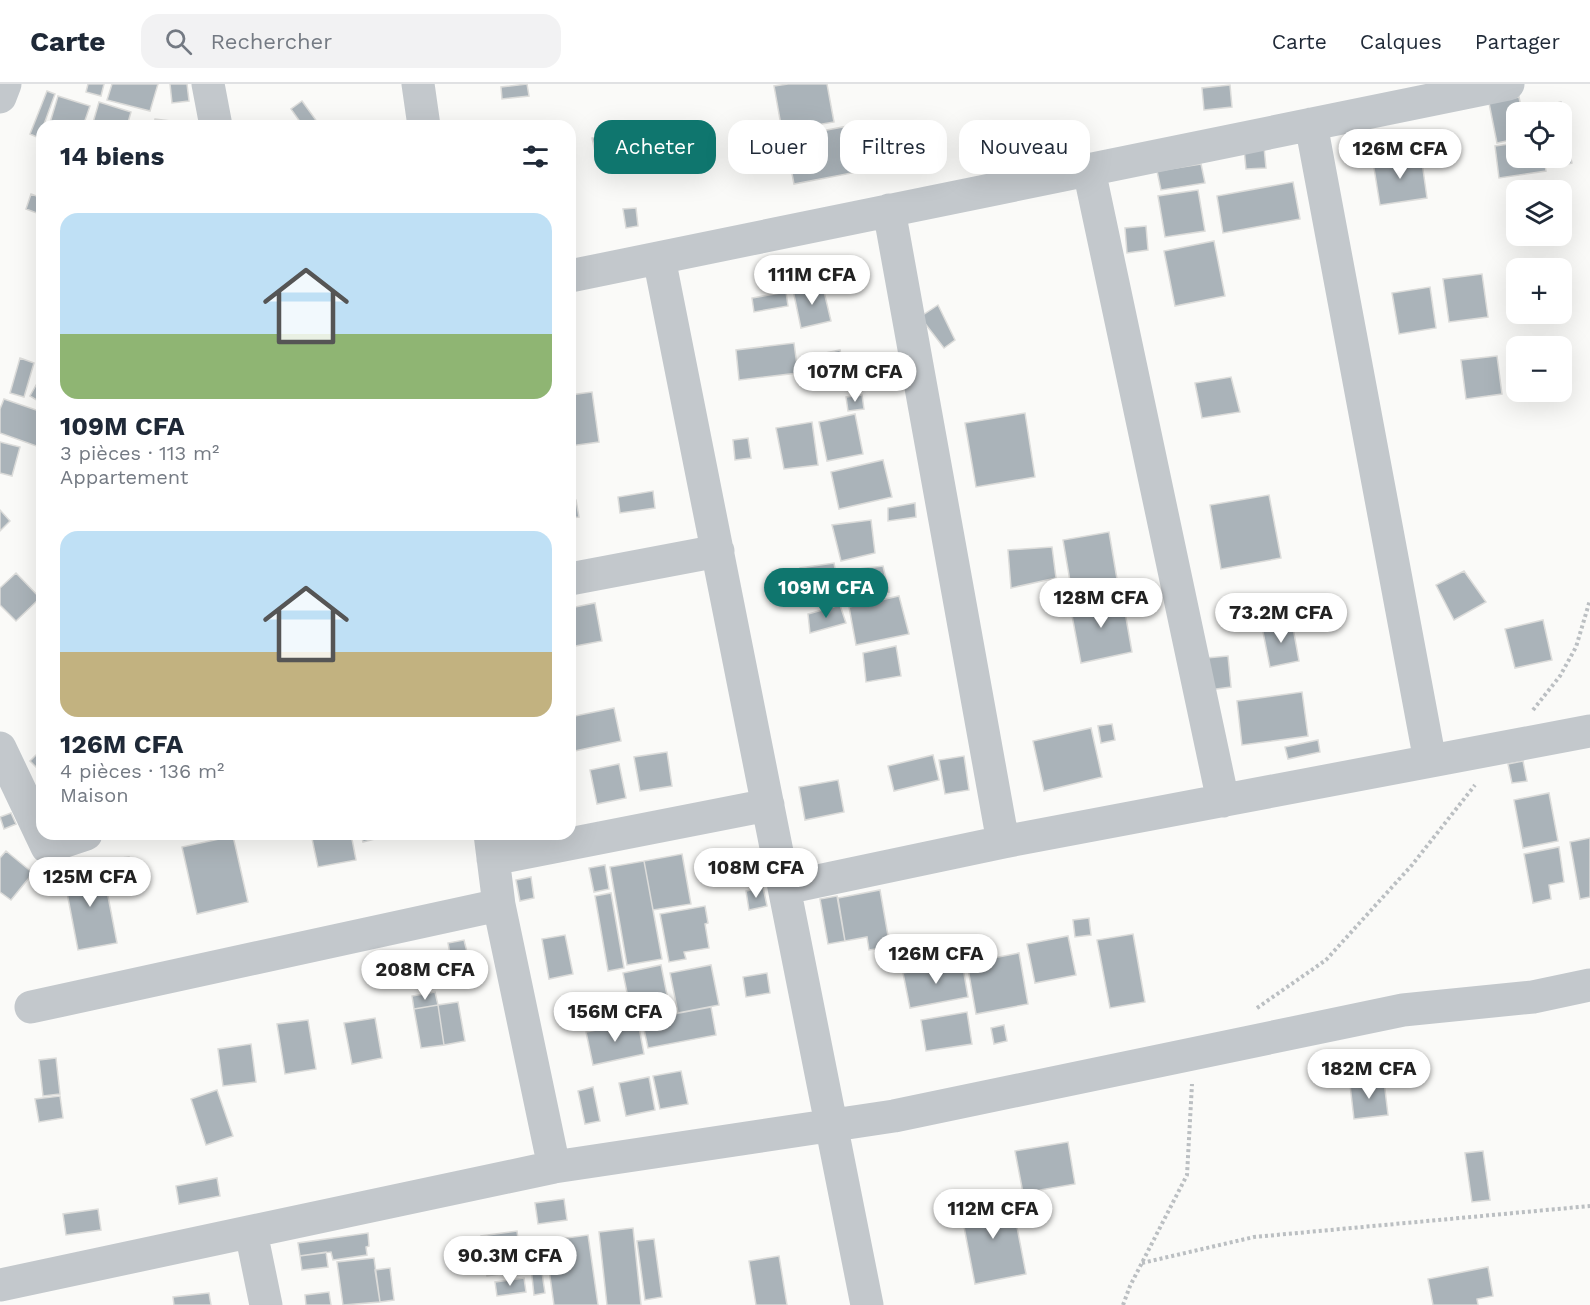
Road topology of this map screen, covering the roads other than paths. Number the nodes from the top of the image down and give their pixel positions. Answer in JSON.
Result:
{"nodes":[{"id":1,"x":5,"y":84,"type":"edge"},
{"id":2,"x":208,"y":84,"type":"edge"},
{"id":3,"x":418,"y":84,"type":"edge"},
{"id":4,"x":1508,"y":84,"type":"edge"},
{"id":5,"x":0,"y":96,"type":"edge"},
{"id":6,"x":215,"y":120,"type":"edge"},
{"id":7,"x":423,"y":120,"type":"edge"},
{"id":8,"x":1311,"y":124,"type":"junction"},
{"id":9,"x":1090,"y":170,"type":"edge"},
{"id":10,"x":1069,"y":174,"type":"edge"},
{"id":11,"x":1090,"y":174,"type":"edge"},
{"id":12,"x":889,"y":210,"type":"junction"},
{"id":13,"x":659,"y":258,"type":"junction"},
{"id":14,"x":576,"y":275,"type":"edge"},
{"id":15,"x":718,"y":551,"type":"junction"},
{"id":16,"x":576,"y":578,"type":"edge"},
{"id":17,"x":1590,"y":731,"type":"edge"},
{"id":18,"x":0,"y":748,"type":"edge"},
{"id":19,"x":1430,"y":761,"type":"junction"},
{"id":20,"x":1223,"y":801,"type":"junction"},
{"id":21,"x":768,"y":805,"type":"junction"},
{"id":22,"x":36,"y":824,"type":"edge"},
{"id":23,"x":576,"y":834,"type":"edge"},
{"id":24,"x":44,"y":840,"type":"edge"},
{"id":25,"x":68,"y":840,"type":"edge"},
{"id":26,"x":532,"y":840,"type":"edge"},
{"id":27,"x":1003,"y":843,"type":"junction"},
{"id":28,"x":492,"y":846,"type":"edge"},
{"id":29,"x":785,"y":888,"type":"junction"},
{"id":30,"x":500,"y":905,"type":"junction"},
{"id":31,"x":1590,"y":985,"type":"edge"},
{"id":32,"x":31,"y":1007,"type":"dead end"},
{"id":33,"x":831,"y":1125,"type":"junction"},
{"id":34,"x":554,"y":1167,"type":"junction"},
{"id":35,"x":251,"y":1232,"type":"junction"},
{"id":36,"x":0,"y":1285,"type":"edge"},
{"id":37,"x":266,"y":1305,"type":"edge"},
{"id":38,"x":867,"y":1305,"type":"edge"}],
"edges":[{"from":1,"to":5,"type":"street"},
{"from":2,"to":6,"type":"street"},
{"from":3,"to":7,"type":"street"},
{"from":4,"to":8,"type":"street"},
{"from":8,"to":9,"type":"street"},
{"from":8,"to":19,"type":"street"},
{"from":10,"to":12,"type":"street"},
{"from":11,"to":20,"type":"street"},
{"from":12,"to":13,"type":"street"},
{"from":12,"to":27,"type":"street"},
{"from":13,"to":14,"type":"street"},
{"from":13,"to":15,"type":"street"},
{"from":15,"to":16,"type":"street"},
{"from":15,"to":21,"type":"street"},
{"from":17,"to":19,"type":"street"},
{"from":18,"to":22,"type":"street"},
{"from":19,"to":20,"type":"street"},
{"from":20,"to":27,"type":"street"},
{"from":21,"to":23,"type":"street"},
{"from":21,"to":29,"type":"street"},
{"from":24,"to":25,"type":"street"},
{"from":26,"to":28,"type":"street"},
{"from":27,"to":29,"type":"street"},
{"from":28,"to":30,"type":"street"},
{"from":29,"to":33,"type":"street"},
{"from":30,"to":32,"type":"street"},
{"from":30,"to":34,"type":"street"},
{"from":31,"to":33,"type":"street"},
{"from":33,"to":34,"type":"street"},
{"from":33,"to":38,"type":"street"},
{"from":34,"to":35,"type":"street"},
{"from":35,"to":36,"type":"street"},
{"from":35,"to":37,"type":"street"}]}
